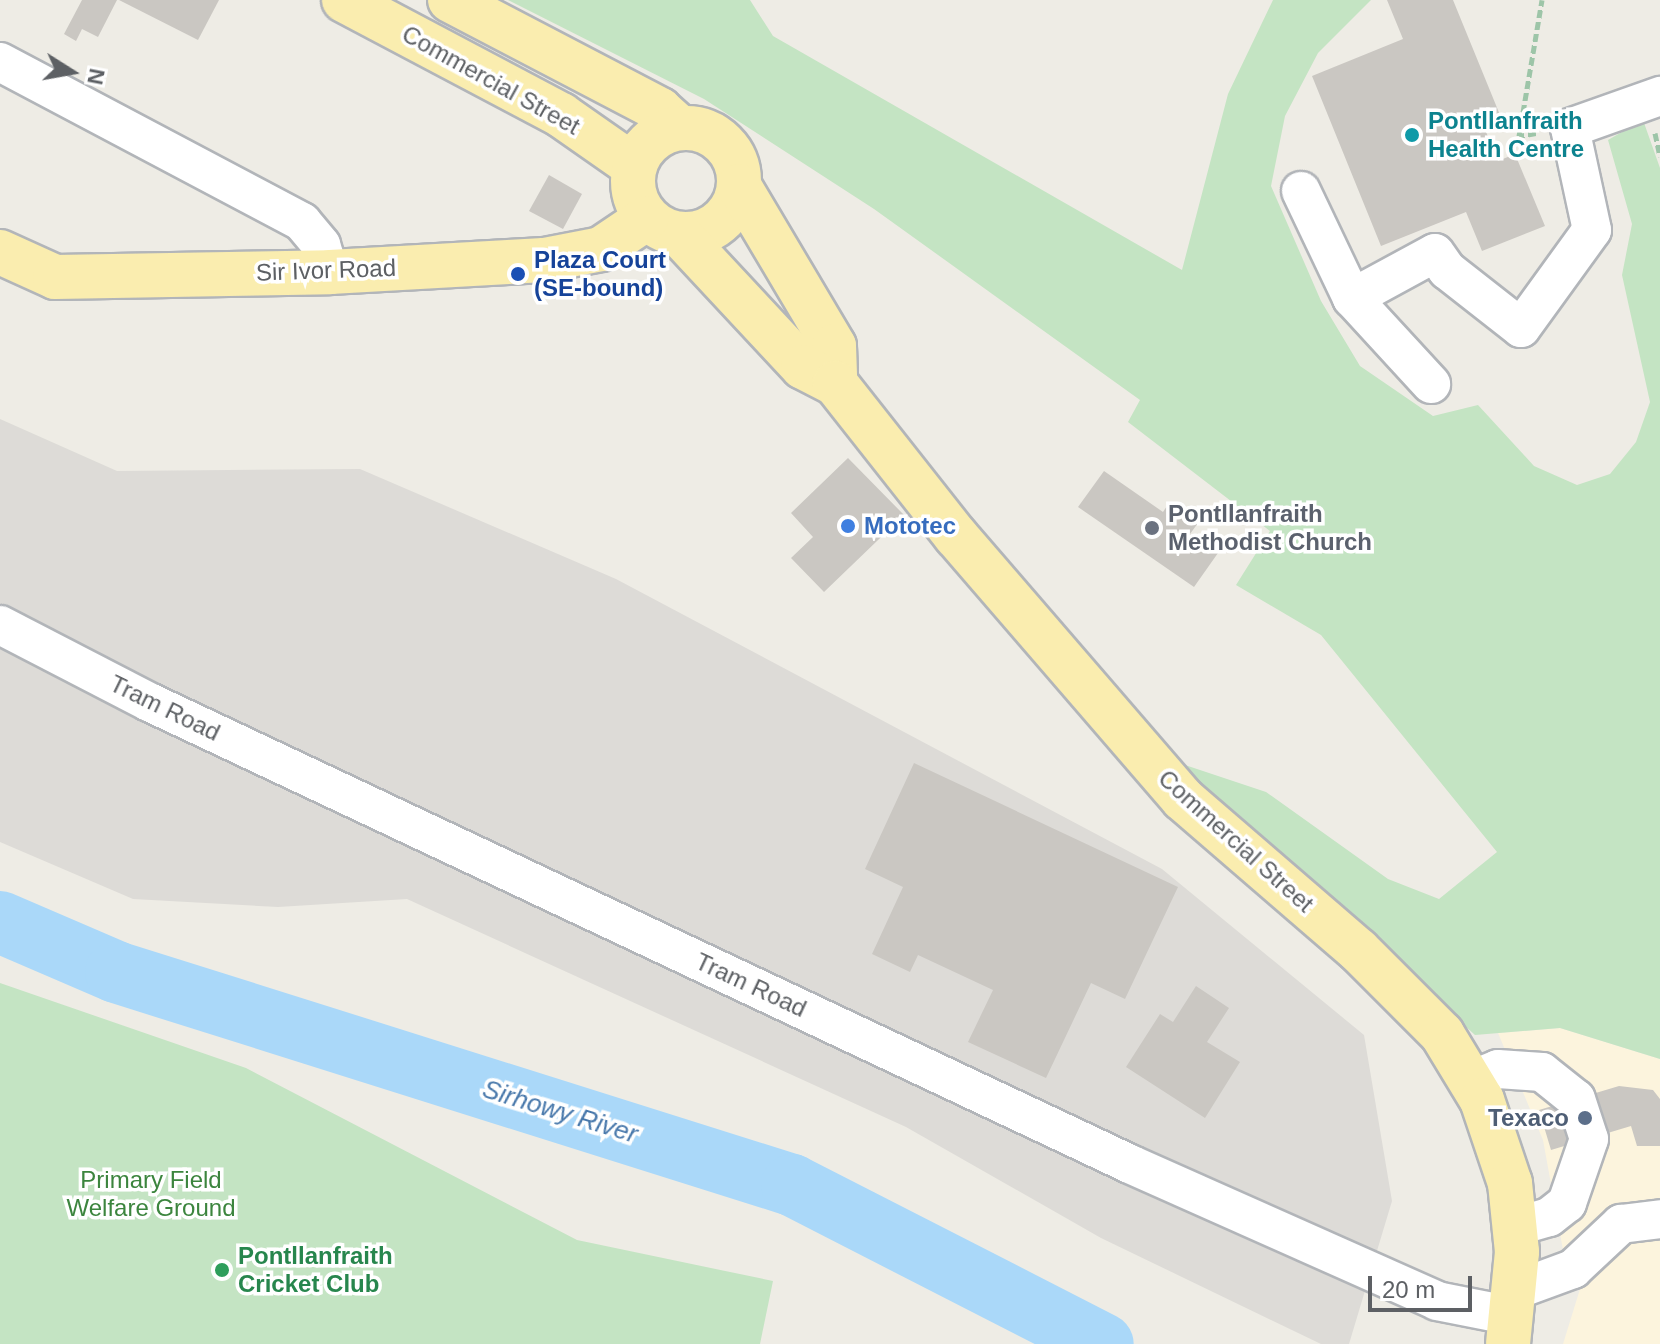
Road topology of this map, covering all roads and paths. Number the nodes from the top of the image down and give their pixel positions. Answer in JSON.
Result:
{"nodes":[{"id":1,"x":344,"y":0,"type":"edge"},
{"id":2,"x":450,"y":0,"type":"edge"},
{"id":3,"x":1542,"y":0,"type":"edge"},
{"id":4,"x":0,"y":62,"type":"edge"},
{"id":5,"x":1660,"y":96,"type":"edge"},
{"id":6,"x":680,"y":128,"type":"junction"},
{"id":7,"x":1570,"y":128,"type":"junction"},
{"id":8,"x":634,"y":166,"type":"junction"},
{"id":9,"x":739,"y":186,"type":"junction"},
{"id":10,"x":1301,"y":191,"type":"dead end"},
{"id":11,"x":663,"y":227,"type":"junction"},
{"id":12,"x":0,"y":252,"type":"edge"},
{"id":13,"x":330,"y":272,"type":"junction"},
{"id":14,"x":1352,"y":298,"type":"junction"},
{"id":15,"x":835,"y":383,"type":"junction"},
{"id":16,"x":1431,"y":384,"type":"dead end"},
{"id":17,"x":0,"y":625,"type":"edge"},
{"id":18,"x":1471,"y":1080,"type":"junction"},
{"id":19,"x":1660,"y":1219,"type":"edge"},
{"id":20,"x":1515,"y":1227,"type":"junction"},
{"id":21,"x":1512,"y":1317,"type":"edge"}],
"edges":[{"from":1,"to":8,"type":"main road","name":"Commercial Street"},
{"from":2,"to":6,"type":"main road","name":"Commercial Street"},
{"from":3,"to":7,"type":"path"},
{"from":4,"to":13,"type":"street"},
{"from":5,"to":7,"type":"street"},
{"from":6,"to":8,"type":"main road"},
{"from":6,"to":9,"type":"main road","name":"Commercial Street"},
{"from":7,"to":14,"type":"street"},
{"from":8,"to":11,"type":"main road","name":"Commercial Street"},
{"from":9,"to":11,"type":"main road"},
{"from":9,"to":15,"type":"main road","name":"Commercial Street"},
{"from":10,"to":14,"type":"street"},
{"from":11,"to":13,"type":"main road","name":"Sir Ivor Road"},
{"from":11,"to":15,"type":"main road","name":"Commercial Street"},
{"from":12,"to":13,"type":"main road","name":"Sir Ivor Road"},
{"from":14,"to":16,"type":"street"},
{"from":15,"to":18,"type":"main road","name":"Commercial Street"},
{"from":17,"to":21,"type":"street","name":"Tram Road"},
{"from":18,"to":20,"type":"main road","name":"Commercial Street"},
{"from":18,"to":20,"type":"street"},
{"from":19,"to":21,"type":"street"},
{"from":20,"to":21,"type":"main road","name":"Commercial Street"}]}
